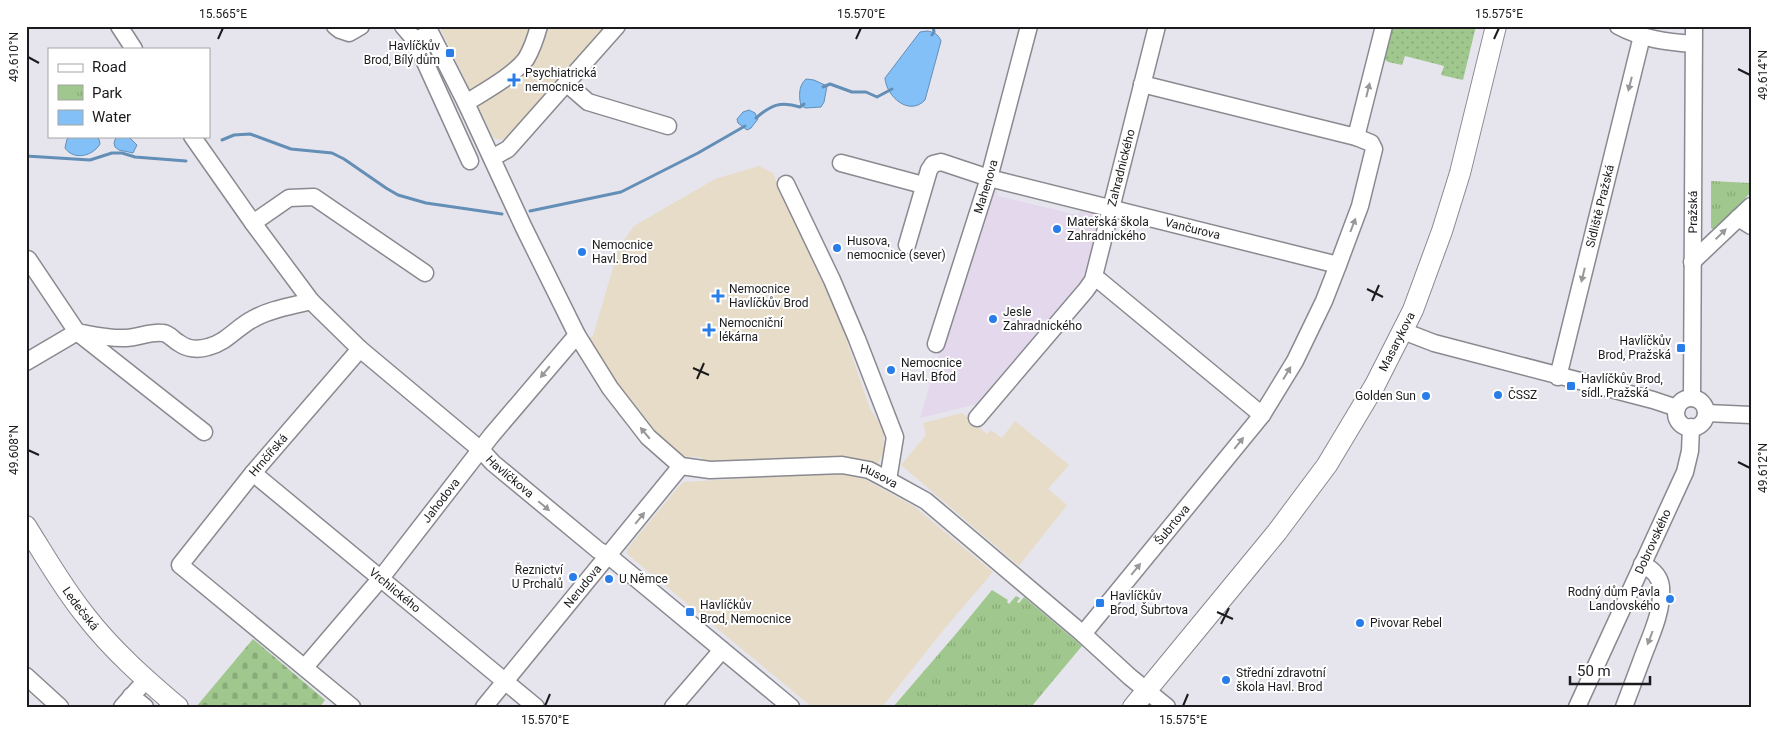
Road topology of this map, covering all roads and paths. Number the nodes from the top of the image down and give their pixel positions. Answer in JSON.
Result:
{"nodes":[{"id":1,"x":119,"y":26,"type":"edge"},
{"id":2,"x":335,"y":26,"type":"edge"},
{"id":3,"x":361,"y":26,"type":"edge"},
{"id":4,"x":403,"y":26,"type":"edge"},
{"id":5,"x":539,"y":26,"type":"edge"},
{"id":6,"x":617,"y":26,"type":"edge"},
{"id":7,"x":1029,"y":26,"type":"edge"},
{"id":8,"x":1156,"y":26,"type":"edge"},
{"id":9,"x":1384,"y":26,"type":"edge"},
{"id":10,"x":1496,"y":26,"type":"edge"},
{"id":11,"x":1618,"y":26,"type":"edge"},
{"id":12,"x":1694,"y":26,"type":"edge"},
{"id":13,"x":429,"y":29,"type":"edge"},
{"id":14,"x":1642,"y":36,"type":"junction"},
{"id":15,"x":415,"y":40,"type":"junction"},
{"id":16,"x":1694,"y":44,"type":"junction"},
{"id":17,"x":133,"y":48,"type":"edge"},
{"id":18,"x":566,"y":83,"type":"junction"},
{"id":19,"x":1142,"y":84,"type":"junction"},
{"id":20,"x":466,"y":103,"type":"junction"},
{"id":21,"x":668,"y":126,"type":"dead end"},
{"id":22,"x":1356,"y":137,"type":"junction"},
{"id":23,"x":193,"y":138,"type":"edge"},
{"id":24,"x":492,"y":158,"type":"junction"},
{"id":25,"x":470,"y":161,"type":"dead end"},
{"id":26,"x":841,"y":163,"type":"dead end"},
{"id":27,"x":989,"y":178,"type":"junction"},
{"id":28,"x":786,"y":184,"type":"dead end"},
{"id":29,"x":924,"y":186,"type":"junction"},
{"id":30,"x":1751,"y":206,"type":"edge"},
{"id":31,"x":1112,"y":208,"type":"junction"},
{"id":32,"x":1744,"y":222,"type":"edge"},
{"id":33,"x":253,"y":223,"type":"junction"},
{"id":34,"x":906,"y":245,"type":"dead end"},
{"id":35,"x":28,"y":259,"type":"dead end"},
{"id":36,"x":1692,"y":262,"type":"junction"},
{"id":37,"x":1338,"y":265,"type":"junction"},
{"id":38,"x":425,"y":273,"type":"dead end"},
{"id":39,"x":1094,"y":277,"type":"junction"},
{"id":40,"x":311,"y":300,"type":"junction"},
{"id":41,"x":1403,"y":331,"type":"junction"},
{"id":42,"x":77,"y":332,"type":"junction"},
{"id":43,"x":577,"y":335,"type":"junction"},
{"id":44,"x":936,"y":344,"type":"dead end"},
{"id":45,"x":360,"y":349,"type":"junction"},
{"id":46,"x":26,"y":362,"type":"edge"},
{"id":47,"x":1558,"y":377,"type":"junction"},
{"id":48,"x":1692,"y":398,"type":"junction"},
{"id":49,"x":1677,"y":408,"type":"junction"},
{"id":50,"x":1706,"y":413,"type":"junction"},
{"id":51,"x":1262,"y":415,"type":"junction"},
{"id":52,"x":1751,"y":415,"type":"edge"},
{"id":53,"x":977,"y":418,"type":"dead end"},
{"id":54,"x":1691,"y":428,"type":"junction"},
{"id":55,"x":204,"y":432,"type":"dead end"},
{"id":56,"x":482,"y":451,"type":"junction"},
{"id":57,"x":681,"y":466,"type":"junction"},
{"id":58,"x":253,"y":473,"type":"junction"},
{"id":59,"x":888,"y":480,"type":"junction"},
{"id":60,"x":26,"y":526,"type":"edge"},
{"id":61,"x":609,"y":556,"type":"junction"},
{"id":62,"x":1642,"y":564,"type":"junction"},
{"id":63,"x":381,"y":578,"type":"junction"},
{"id":64,"x":1083,"y":634,"type":"junction"},
{"id":65,"x":722,"y":650,"type":"junction"},
{"id":66,"x":305,"y":667,"type":"junction"},
{"id":67,"x":26,"y":676,"type":"edge"},
{"id":68,"x":146,"y":680,"type":"junction"},
{"id":69,"x":506,"y":681,"type":"junction"},
{"id":70,"x":1146,"y":691,"type":"junction"},
{"id":71,"x":127,"y":701,"type":"edge"},
{"id":72,"x":60,"y":707,"type":"edge"},
{"id":73,"x":144,"y":707,"type":"edge"},
{"id":74,"x":178,"y":707,"type":"edge"},
{"id":75,"x":352,"y":707,"type":"edge"},
{"id":76,"x":484,"y":707,"type":"edge"},
{"id":77,"x":536,"y":707,"type":"edge"},
{"id":78,"x":673,"y":707,"type":"edge"},
{"id":79,"x":791,"y":707,"type":"edge"},
{"id":80,"x":1133,"y":707,"type":"edge"},
{"id":81,"x":1167,"y":707,"type":"edge"},
{"id":82,"x":1577,"y":707,"type":"edge"},
{"id":83,"x":1624,"y":707,"type":"edge"}],
"edges":[{"from":1,"to":17,"type":"street"},
{"from":2,"to":3,"type":"street"},
{"from":4,"to":15,"type":"street"},
{"from":5,"to":20,"type":"street"},
{"from":6,"to":18,"type":"street"},
{"from":7,"to":27,"type":"street","name":"Mahenova"},
{"from":8,"to":19,"type":"street","name":"Zahradnického"},
{"from":22,"to":9,"type":"street","one_way":true},
{"from":10,"to":41,"type":"main road","name":"Masarykova"},
{"from":11,"to":14,"type":"street"},
{"from":12,"to":16,"type":"street","name":"Pražská"},
{"from":13,"to":15,"type":"street"},
{"from":13,"to":20,"type":"street"},
{"from":14,"to":16,"type":"street"},
{"from":14,"to":47,"type":"street","name":"Sídliště Pražská","one_way":true},
{"from":15,"to":25,"type":"street"},
{"from":16,"to":36,"type":"street","name":"Pražská"},
{"from":18,"to":21,"type":"street"},
{"from":18,"to":24,"type":"street"},
{"from":19,"to":22,"type":"street"},
{"from":19,"to":31,"type":"street","name":"Zahradnického"},
{"from":20,"to":24,"type":"street"},
{"from":37,"to":22,"type":"street","one_way":true},
{"from":23,"to":33,"type":"street","name":"Havlíčkova"},
{"from":24,"to":43,"type":"street"},
{"from":26,"to":29,"type":"street"},
{"from":27,"to":29,"type":"street","name":"Vančurova"},
{"from":27,"to":31,"type":"street","name":"Vančurova"},
{"from":27,"to":44,"type":"street","name":"Mahenova"},
{"from":28,"to":59,"type":"street"},
{"from":29,"to":34,"type":"street"},
{"from":30,"to":32,"type":"street"},
{"from":31,"to":37,"type":"street","name":"Vančurova"},
{"from":31,"to":39,"type":"street","name":"Zahradnického"},
{"from":36,"to":32,"type":"street","one_way":true},
{"from":33,"to":38,"type":"street"},
{"from":33,"to":40,"type":"street","name":"Havlíčkova"},
{"from":35,"to":42,"type":"street"},
{"from":36,"to":48,"type":"street","name":"Pražská"},
{"from":51,"to":37,"type":"street","one_way":true},
{"from":39,"to":51,"type":"street"},
{"from":39,"to":53,"type":"street","name":"Zahradnického"},
{"from":40,"to":42,"type":"street"},
{"from":40,"to":45,"type":"street","name":"Havlíčkova"},
{"from":41,"to":47,"type":"street"},
{"from":41,"to":70,"type":"main road","name":"Masarykova"},
{"from":42,"to":46,"type":"street"},
{"from":42,"to":55,"type":"street"},
{"from":43,"to":56,"type":"street","name":"Jahodova","one_way":true},
{"from":57,"to":43,"type":"street","one_way":true},
{"from":45,"to":56,"type":"street","name":"Havlíčkova"},
{"from":45,"to":58,"type":"street","name":"Hrnčířská"},
{"from":47,"to":49,"type":"street"},
{"from":48,"to":49,"type":"street"},
{"from":48,"to":50,"type":"street"},
{"from":49,"to":54,"type":"street"},
{"from":50,"to":52,"type":"street"},
{"from":50,"to":54,"type":"street"},
{"from":64,"to":51,"type":"street","name":"Šubrtova","one_way":true},
{"from":54,"to":62,"type":"street","name":"Dobrovského"},
{"from":56,"to":61,"type":"street","name":"Havlíčkova","one_way":true},
{"from":56,"to":63,"type":"street","name":"Jahodova"},
{"from":57,"to":59,"type":"street","name":"Husova"},
{"from":61,"to":57,"type":"street","name":"Nerudova","one_way":true},
{"from":58,"to":63,"type":"street","name":"Vrchlického"},
{"from":58,"to":66,"type":"street","name":"Hrnčířská"},
{"from":59,"to":64,"type":"street","name":"Husova"},
{"from":60,"to":68,"type":"main road","name":"Ledečská"},
{"from":61,"to":65,"type":"street","name":"Havlíčkova"},
{"from":61,"to":69,"type":"street","name":"Nerudova"},
{"from":62,"to":82,"type":"street","name":"Dobrovského"},
{"from":62,"to":83,"type":"street","one_way":true},
{"from":63,"to":66,"type":"street","name":"Jahodova"},
{"from":63,"to":69,"type":"street","name":"Vrchlického"},
{"from":64,"to":70,"type":"street","name":"Husova"},
{"from":65,"to":78,"type":"street"},
{"from":65,"to":79,"type":"street","name":"Havlíčkova"},
{"from":66,"to":75,"type":"street"},
{"from":67,"to":72,"type":"street"},
{"from":68,"to":71,"type":"street"},
{"from":68,"to":74,"type":"main road","name":"Ledečská"},
{"from":69,"to":76,"type":"street","name":"Nerudova"},
{"from":69,"to":77,"type":"street","name":"Vrchlického"},
{"from":70,"to":80,"type":"main road","name":"Masarykova"},
{"from":70,"to":81,"type":"street","name":"Husova"},
{"from":71,"to":73,"type":"street"}]}
